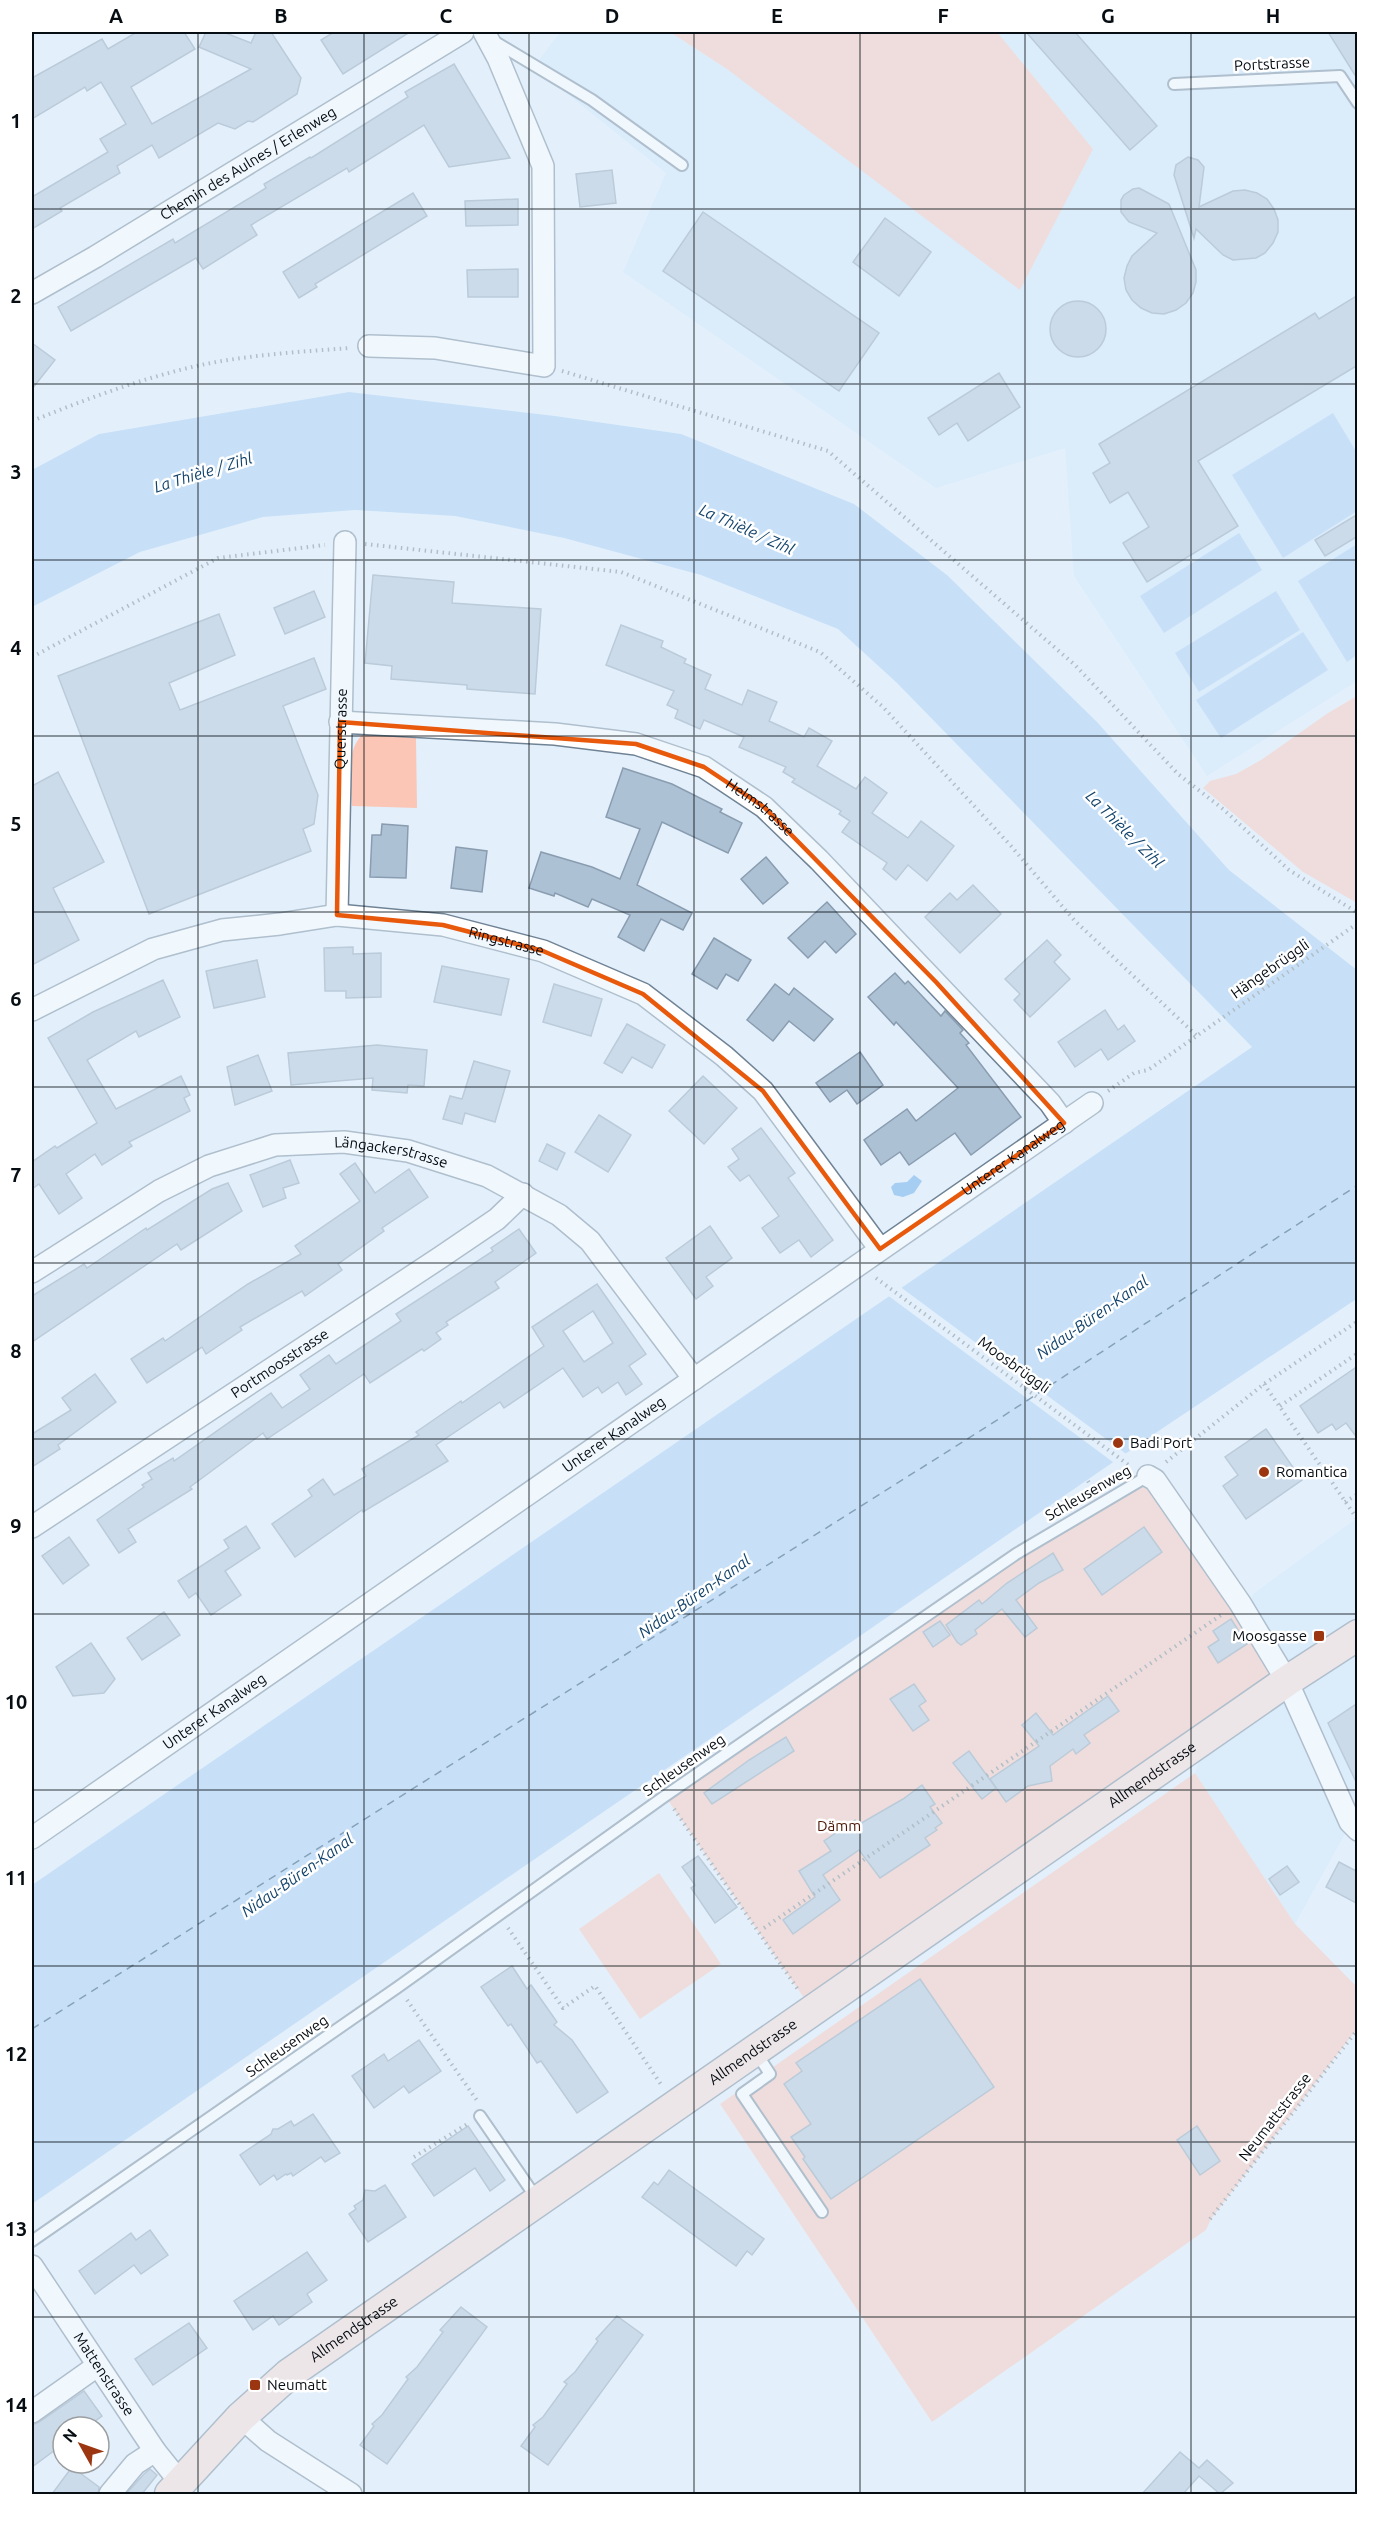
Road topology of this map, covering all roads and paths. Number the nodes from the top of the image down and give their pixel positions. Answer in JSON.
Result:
{"nodes":[{"id":1,"x":37,"y":32,"type":"edge"},
{"id":2,"x":463,"y":32,"type":"edge"},
{"id":3,"x":32,"y":35,"type":"edge"},
{"id":4,"x":486,"y":35,"type":"edge"},
{"id":5,"x":1174,"y":84,"type":"dead end"},
{"id":6,"x":1358,"y":103,"type":"edge"},
{"id":7,"x":682,"y":165,"type":"dead end"},
{"id":8,"x":32,"y":293,"type":"edge"},
{"id":9,"x":369,"y":346,"type":"joint"},
{"id":10,"x":544,"y":366,"type":"junction"},
{"id":11,"x":32,"y":421,"type":"edge"},
{"id":12,"x":345,"y":542,"type":"junction"},
{"id":13,"x":32,"y":657,"type":"edge"},
{"id":14,"x":340,"y":722,"type":"junction"},
{"id":15,"x":1358,"y":913,"type":"edge"},
{"id":16,"x":337,"y":915,"type":"junction"},
{"id":17,"x":1358,"y":923,"type":"edge"},
{"id":18,"x":32,"y":1011,"type":"edge"},
{"id":19,"x":1197,"y":1036,"type":"junction"},
{"id":20,"x":1092,"y":1102,"type":"joint"},
{"id":21,"x":1064,"y":1123,"type":"junction"},
{"id":22,"x":524,"y":1194,"type":"junction"},
{"id":23,"x":880,"y":1249,"type":"junction"},
{"id":24,"x":32,"y":1272,"type":"edge"},
{"id":25,"x":885,"y":1285,"type":"dead end"},
{"id":26,"x":1358,"y":1321,"type":"edge"},
{"id":27,"x":1358,"y":1353,"type":"edge"},
{"id":28,"x":694,"y":1379,"type":"junction"},
{"id":29,"x":1264,"y":1384,"type":"junction"},
{"id":30,"x":1280,"y":1406,"type":"junction"},
{"id":31,"x":1128,"y":1465,"type":"dead end"},
{"id":32,"x":1148,"y":1476,"type":"junction"},
{"id":33,"x":1358,"y":1494,"type":"edge"},
{"id":34,"x":1345,"y":1502,"type":"junction"},
{"id":35,"x":1358,"y":1520,"type":"edge"},
{"id":36,"x":32,"y":1527,"type":"edge"},
{"id":37,"x":1240,"y":1603,"type":"junction"},
{"id":38,"x":1358,"y":1635,"type":"edge"},
{"id":39,"x":1287,"y":1681,"type":"junction"},
{"id":40,"x":664,"y":1796,"type":"junction"},
{"id":41,"x":1358,"y":1830,"type":"edge"},
{"id":42,"x":32,"y":1839,"type":"edge"},
{"id":43,"x":499,"y":1915,"type":"junction"},
{"id":44,"x":764,"y":1928,"type":"dead end"},
{"id":45,"x":398,"y":1987,"type":"junction"},
{"id":46,"x":813,"y":2010,"type":"junction"},
{"id":47,"x":1358,"y":2029,"type":"edge"},
{"id":48,"x":754,"y":2051,"type":"junction"},
{"id":49,"x":668,"y":2094,"type":"dead end"},
{"id":50,"x":480,"y":2116,"type":"junction"},
{"id":51,"x":414,"y":2157,"type":"dead end"},
{"id":52,"x":538,"y":2202,"type":"junction"},
{"id":53,"x":822,"y":2212,"type":"dead end"},
{"id":54,"x":1210,"y":2219,"type":"dead end"},
{"id":55,"x":32,"y":2241,"type":"edge"},
{"id":56,"x":32,"y":2266,"type":"edge"},
{"id":57,"x":97,"y":2366,"type":"junction"},
{"id":58,"x":32,"y":2412,"type":"edge"},
{"id":59,"x":241,"y":2417,"type":"junction"},
{"id":60,"x":155,"y":2451,"type":"junction"},
{"id":61,"x":175,"y":2488,"type":"edge"},
{"id":62,"x":110,"y":2494,"type":"edge"},
{"id":63,"x":351,"y":2494,"type":"edge"}],
"edges":[{"from":1,"to":3,"type":"path"},
{"from":2,"to":8,"type":"street","name":"Chemin des Aulnes / Erlenweg"},
{"from":4,"to":7,"type":"lane"},
{"from":4,"to":10,"type":"street"},
{"from":5,"to":6,"type":"lane","name":"Portstrasse"},
{"from":9,"to":10,"type":"street"},
{"from":9,"to":11,"type":"path"},
{"from":10,"to":15,"type":"path"},
{"from":12,"to":13,"type":"path"},
{"from":12,"to":14,"type":"street","name":"Querstrasse"},
{"from":12,"to":19,"type":"path"},
{"from":14,"to":16,"type":"street","name":"Querstrasse"},
{"from":14,"to":21,"type":"street","name":"Helmstrasse"},
{"from":16,"to":18,"type":"street","name":"Ringstrasse"},
{"from":16,"to":23,"type":"street","name":"Ringstrasse"},
{"from":17,"to":19,"type":"path","name":"Hängebrüggli"},
{"from":19,"to":20,"type":"path"},
{"from":20,"to":21,"type":"street","name":"Unterer Kanalweg"},
{"from":21,"to":23,"type":"street","name":"Unterer Kanalweg"},
{"from":22,"to":24,"type":"street","name":"Längackerstrasse"},
{"from":22,"to":28,"type":"street","name":"Längackerstrasse"},
{"from":22,"to":36,"type":"street","name":"Portmoosstrasse"},
{"from":23,"to":28,"type":"street","name":"Unterer Kanalweg"},
{"from":25,"to":31,"type":"path","name":"Moosbrüggli"},
{"from":26,"to":29,"type":"path","name":"Schleusenweg"},
{"from":27,"to":30,"type":"path"},
{"from":28,"to":42,"type":"street","name":"Unterer Kanalweg"},
{"from":29,"to":30,"type":"path"},
{"from":29,"to":32,"type":"path","name":"Schleusenweg"},
{"from":30,"to":34,"type":"path"},
{"from":32,"to":37,"type":"street"},
{"from":32,"to":40,"type":"lane","name":"Schleusenweg"},
{"from":33,"to":34,"type":"path"},
{"from":34,"to":35,"type":"path"},
{"from":37,"to":39,"type":"street"},
{"from":37,"to":44,"type":"path"},
{"from":38,"to":39,"type":"main road","name":"Allmendstrasse"},
{"from":39,"to":41,"type":"street"},
{"from":39,"to":46,"type":"main road","name":"Allmendstrasse"},
{"from":40,"to":43,"type":"lane","name":"Schleusenweg"},
{"from":40,"to":46,"type":"path"},
{"from":43,"to":45,"type":"lane","name":"Schleusenweg"},
{"from":43,"to":49,"type":"path"},
{"from":45,"to":50,"type":"path"},
{"from":45,"to":55,"type":"lane","name":"Schleusenweg"},
{"from":46,"to":48,"type":"main road","name":"Allmendstrasse"},
{"from":47,"to":54,"type":"path","name":"Neumattstrasse"},
{"from":48,"to":52,"type":"main road","name":"Allmendstrasse"},
{"from":48,"to":53,"type":"lane"},
{"from":50,"to":51,"type":"path"},
{"from":50,"to":52,"type":"lane"},
{"from":52,"to":59,"type":"main road","name":"Allmendstrasse"},
{"from":56,"to":57,"type":"street","name":"Mattenstrasse"},
{"from":57,"to":58,"type":"street"},
{"from":57,"to":60,"type":"street","name":"Mattenstrasse"},
{"from":59,"to":61,"type":"main road","name":"Allmendstrasse"},
{"from":59,"to":63,"type":"street"},
{"from":60,"to":61,"type":"street","name":"Mattenstrasse"},
{"from":60,"to":62,"type":"street"}]}
